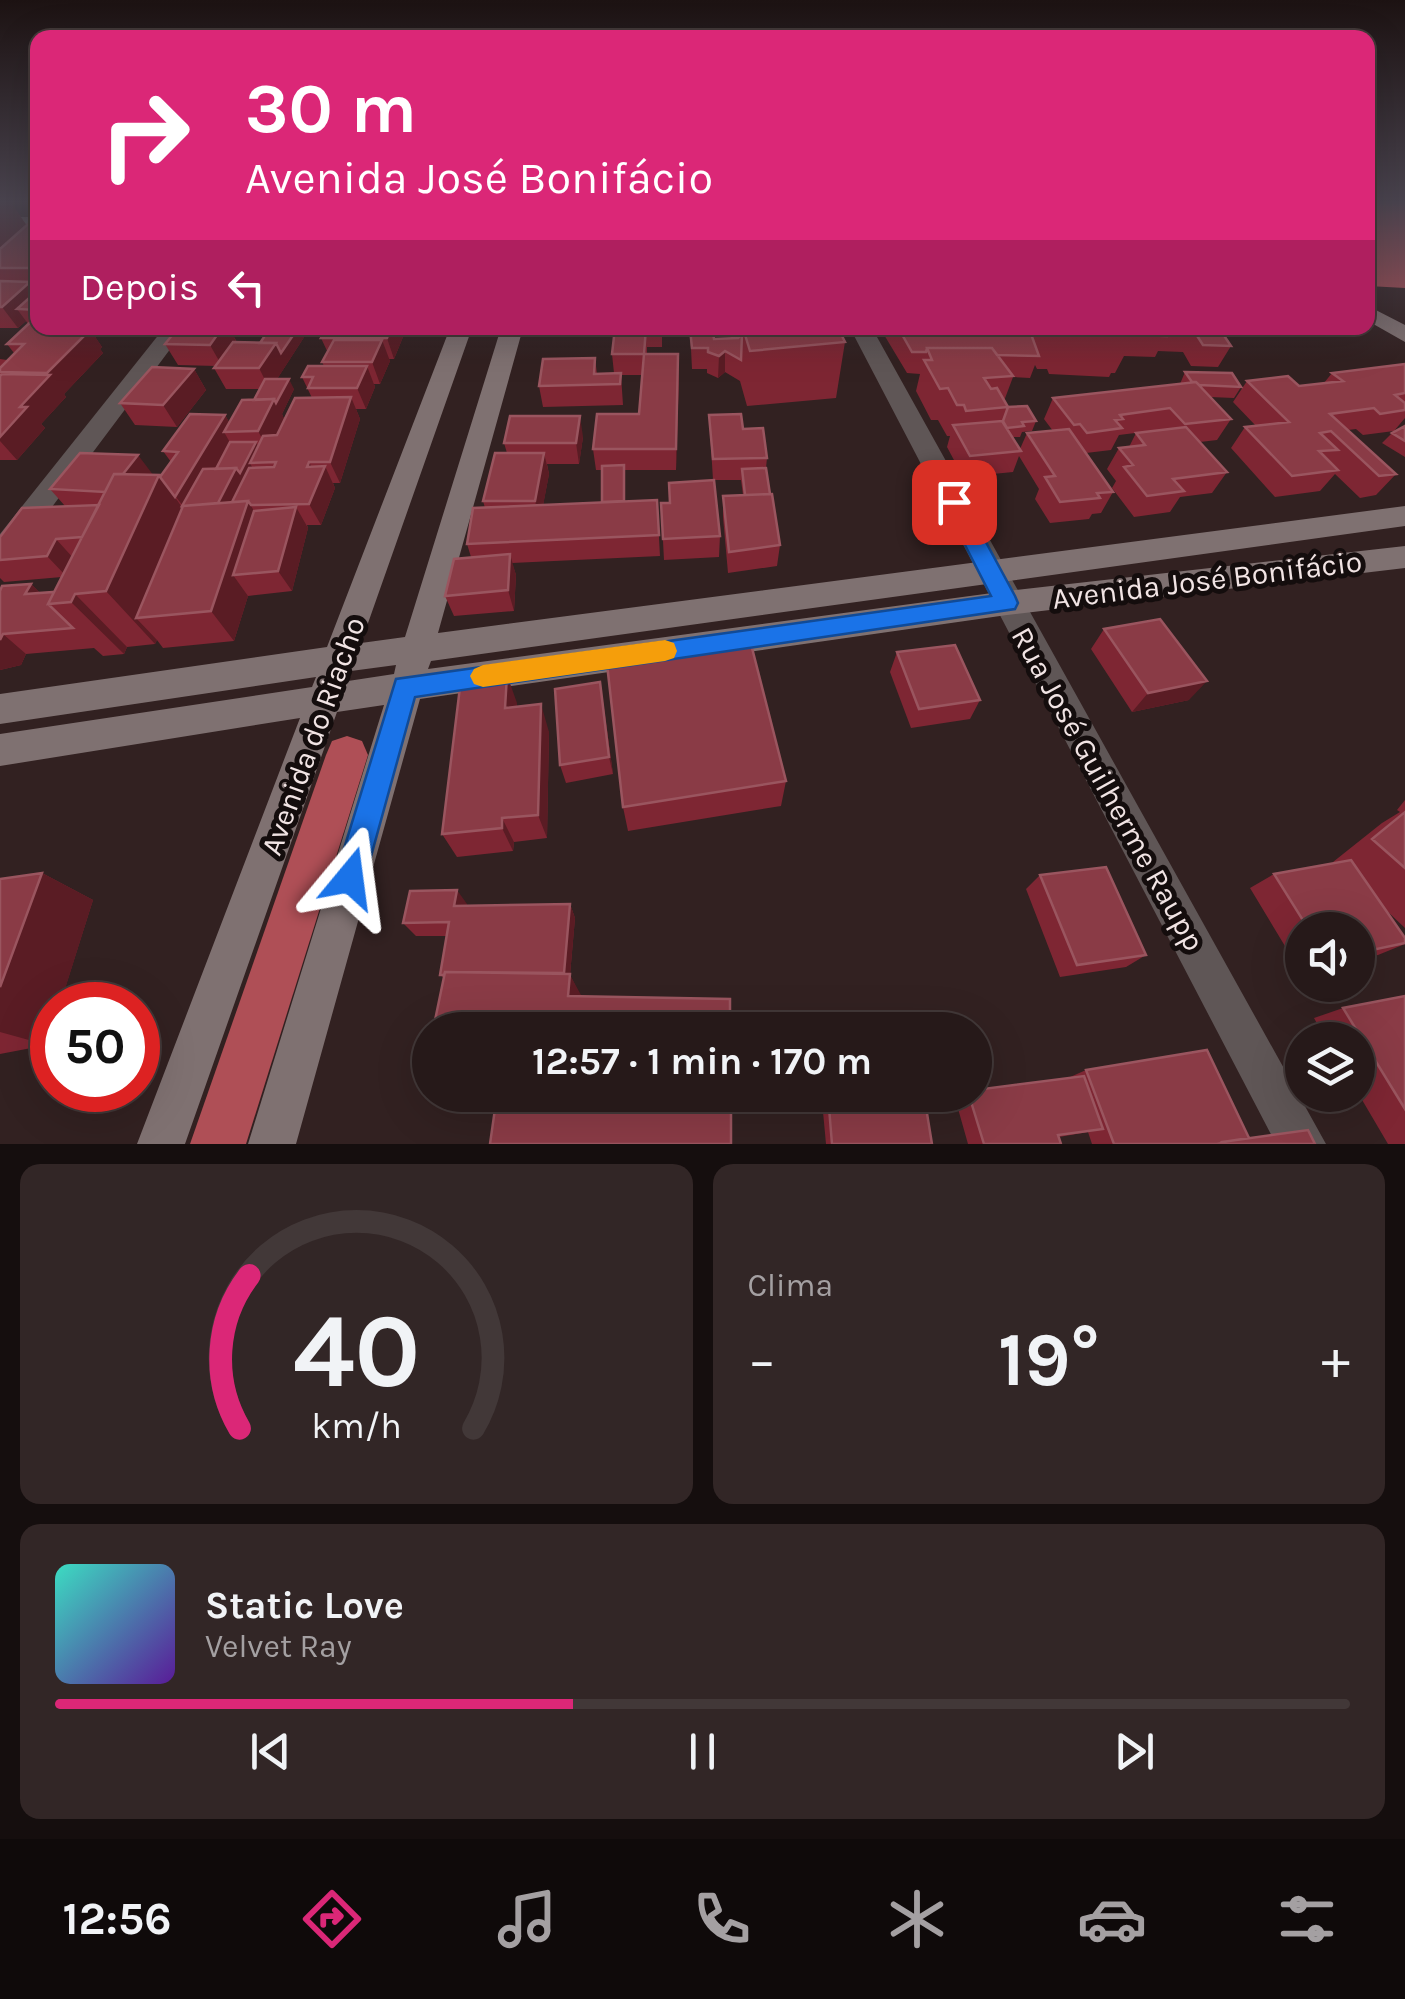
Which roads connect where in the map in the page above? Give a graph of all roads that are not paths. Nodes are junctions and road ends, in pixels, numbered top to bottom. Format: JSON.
{"nodes":[{"id":1,"x":1375,"y":316,"type":"edge"},
{"id":2,"x":1405,"y":334,"type":"edge"},
{"id":3,"x":171,"y":335,"type":"edge"},
{"id":4,"x":458,"y":335,"type":"edge"},
{"id":5,"x":510,"y":335,"type":"edge"},
{"id":6,"x":865,"y":335,"type":"edge"},
{"id":7,"x":1405,"y":516,"type":"edge"},
{"id":8,"x":0,"y":555,"type":"edge"},
{"id":9,"x":1405,"y":557,"type":"edge"},
{"id":10,"x":999,"y":587,"type":"junction"},
{"id":11,"x":342,"y":658,"type":"junction"},
{"id":12,"x":410,"y":668,"type":"junction"},
{"id":13,"x":326,"y":700,"type":"junction"},
{"id":14,"x":55,"y":701,"type":"junction"},
{"id":15,"x":0,"y":709,"type":"edge"},
{"id":16,"x":17,"y":747,"type":"edge"},
{"id":17,"x":161,"y":1144,"type":"edge"},
{"id":18,"x":272,"y":1144,"type":"edge"},
{"id":19,"x":1302,"y":1144,"type":"edge"}],
"edges":[{"from":1,"to":2,"type":"street"},
{"from":3,"to":8,"type":"street"},
{"from":4,"to":11,"type":"street","name":"Avenida do Riacho"},
{"from":5,"to":12,"type":"street"},
{"from":6,"to":10,"type":"street","name":"Rua José Guilherme Raupp"},
{"from":7,"to":10,"type":"street","name":"Avenida José Bonifácio"},
{"from":9,"to":10,"type":"street","name":"Avenida José Bonifácio"},
{"from":10,"to":12,"type":"street","name":"Avenida José Bonifácio"},
{"from":10,"to":19,"type":"street","name":"Rua José Guilherme Raupp"},
{"from":11,"to":12,"type":"street","name":"Avenida José Bonifácio"},
{"from":11,"to":13,"type":"street","name":"Avenida do Riacho"},
{"from":11,"to":14,"type":"street","name":"Avenida José Bonifácio"},
{"from":12,"to":13,"type":"street","name":"Avenida José Bonifácio"},
{"from":12,"to":18,"type":"street"},
{"from":13,"to":16,"type":"street","name":"Avenida José Bonifácio"},
{"from":13,"to":17,"type":"street","name":"Avenida do Riacho"},
{"from":14,"to":15,"type":"street","name":"Avenida José Bonifácio"},
{"from":14,"to":16,"type":"street"}]}
